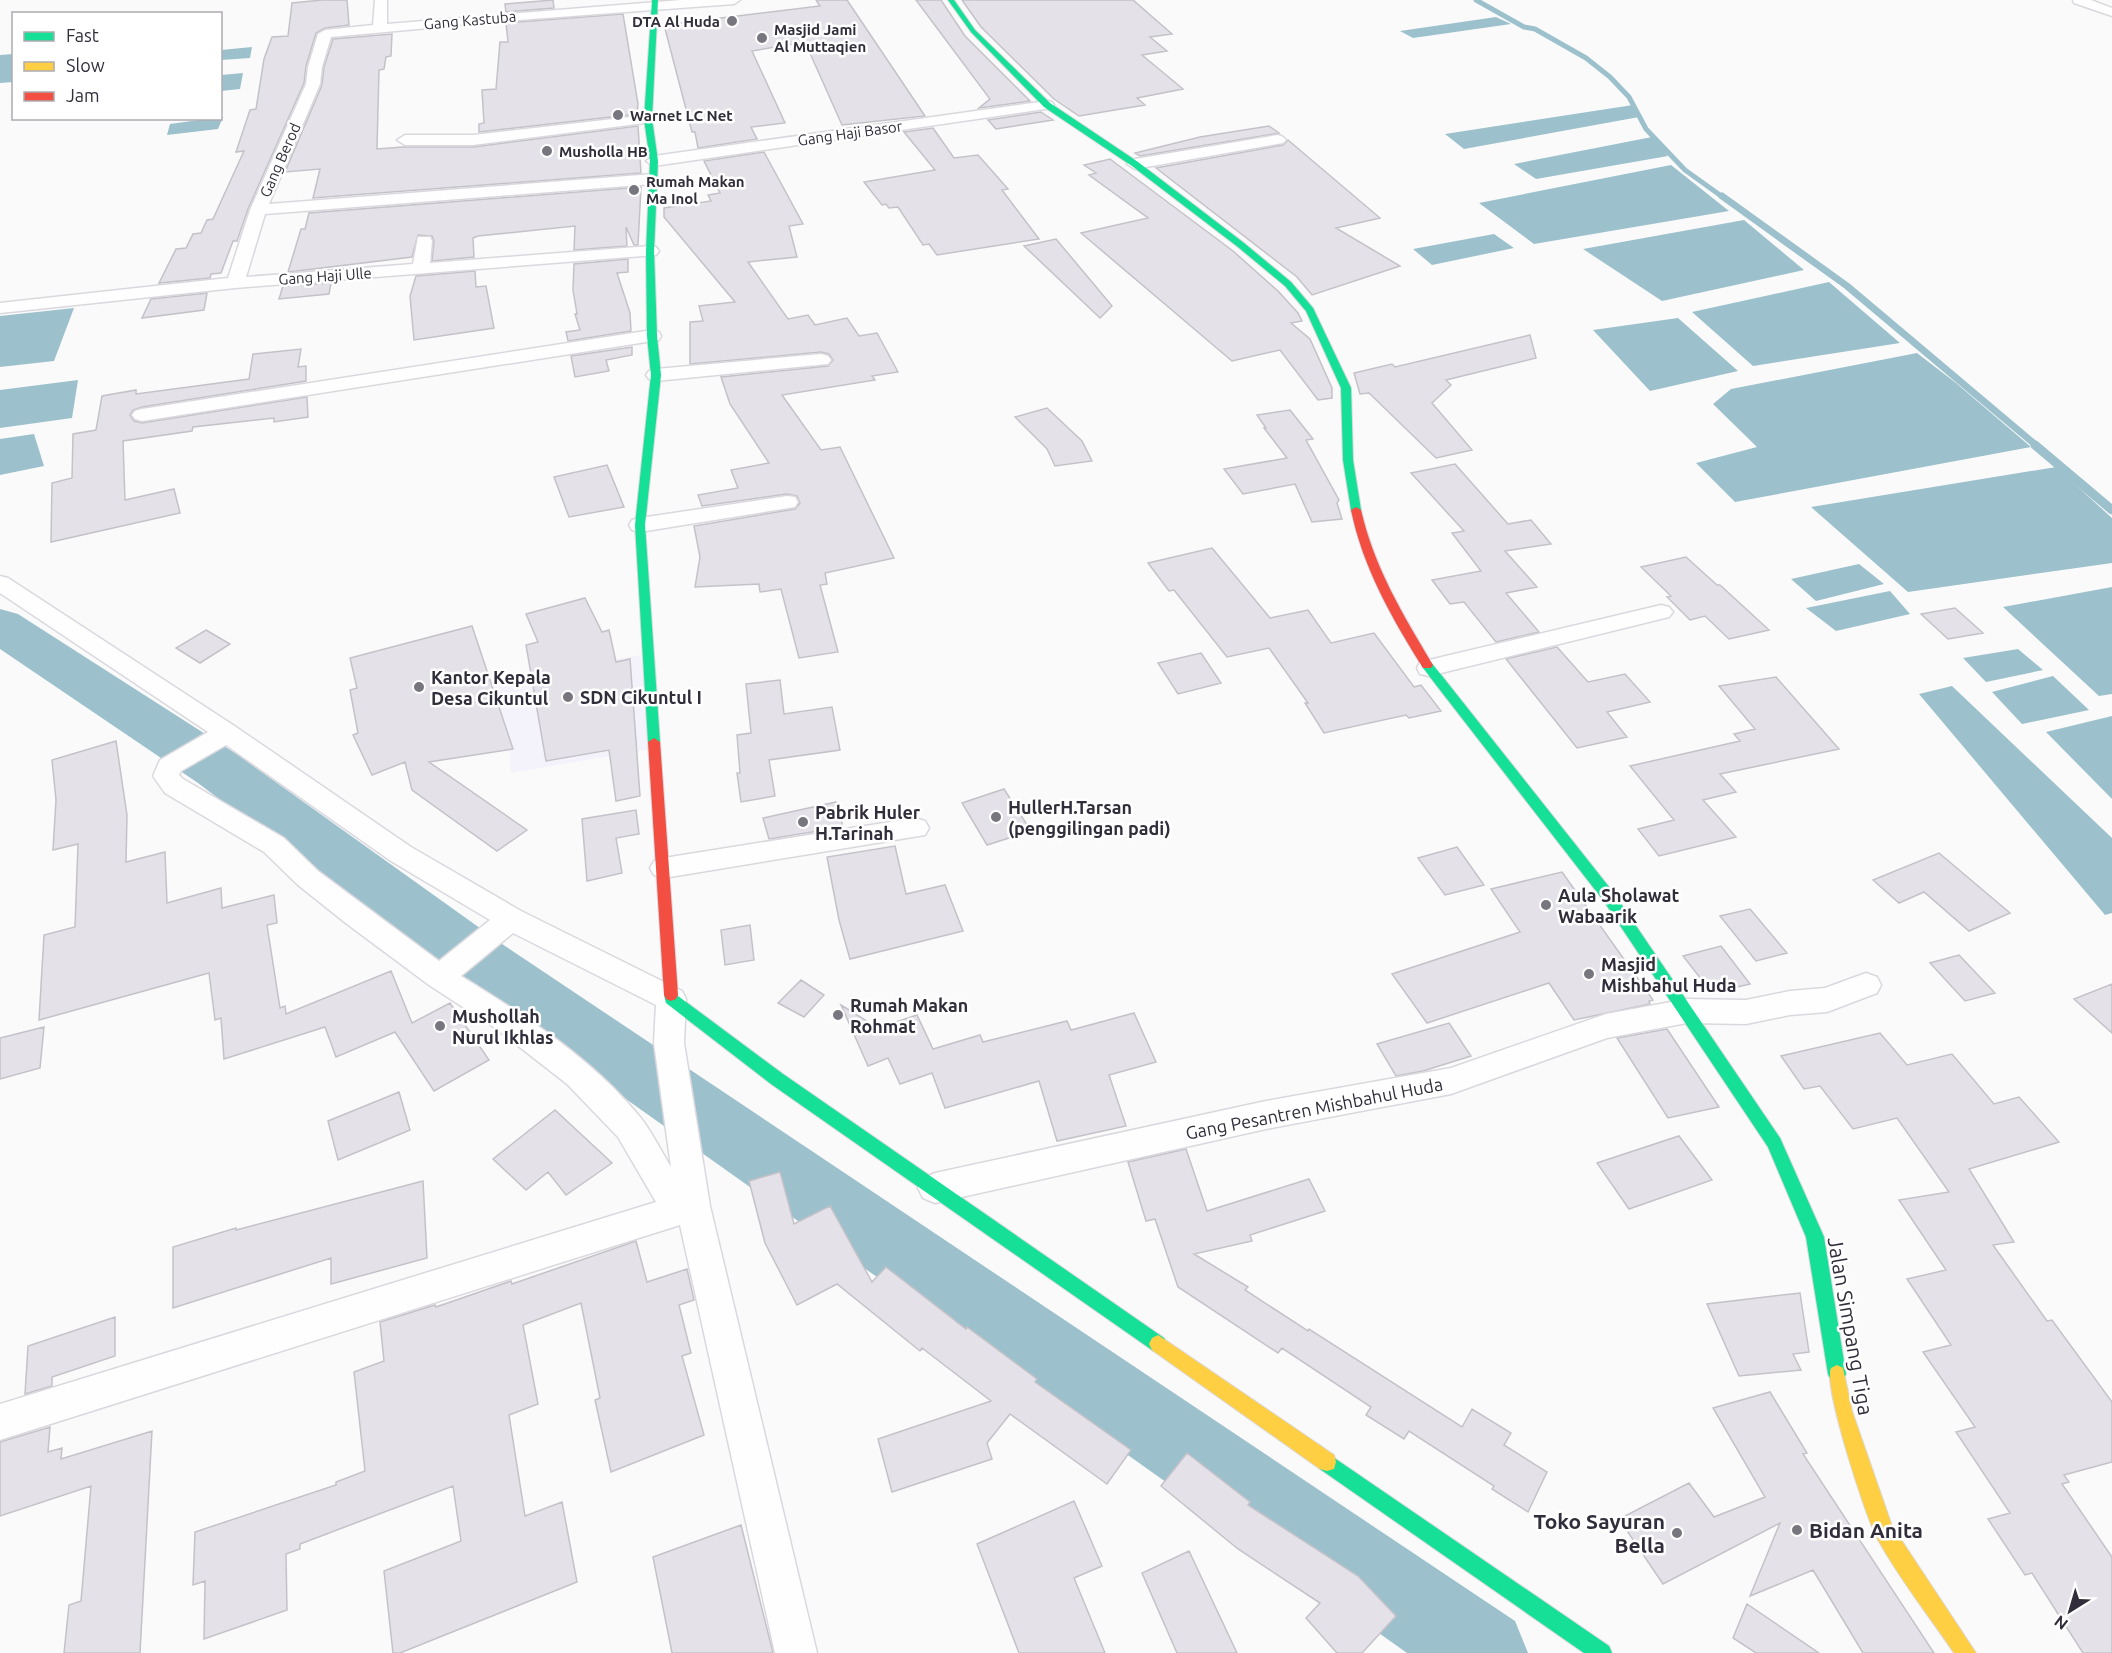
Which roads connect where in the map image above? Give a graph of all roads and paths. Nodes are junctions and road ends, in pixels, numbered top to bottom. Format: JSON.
{"nodes":[{"id":1,"x":381,"y":0,"type":"edge"},
{"id":2,"x":734,"y":0,"type":"edge"},
{"id":3,"x":951,"y":0,"type":"edge"},
{"id":4,"x":2079,"y":0,"type":"edge"},
{"id":5,"x":655,"y":2,"type":"edge"},
{"id":6,"x":2112,"y":12,"type":"edge"},
{"id":7,"x":380,"y":27,"type":"junction"},
{"id":8,"x":322,"y":36,"type":"joint"},
{"id":9,"x":1047,"y":105,"type":"junction"},
{"id":10,"x":648,"y":119,"type":"junction"},
{"id":11,"x":405,"y":140,"type":"dead end"},
{"id":12,"x":1278,"y":140,"type":"dead end"},
{"id":13,"x":654,"y":161,"type":"junction"},
{"id":14,"x":1135,"y":164,"type":"junction"},
{"id":15,"x":653,"y":179,"type":"junction"},
{"id":16,"x":258,"y":210,"type":"junction"},
{"id":17,"x":424,"y":241,"type":"dead end"},
{"id":18,"x":650,"y":252,"type":"junction"},
{"id":19,"x":421,"y":269,"type":"junction"},
{"id":20,"x":235,"y":283,"type":"junction"},
{"id":21,"x":0,"y":308,"type":"edge"},
{"id":22,"x":652,"y":336,"type":"junction"},
{"id":23,"x":821,"y":360,"type":"dead end"},
{"id":24,"x":656,"y":375,"type":"junction"},
{"id":25,"x":142,"y":415,"type":"dead end"},
{"id":26,"x":787,"y":502,"type":"dead end"},
{"id":27,"x":640,"y":525,"type":"junction"},
{"id":28,"x":0,"y":583,"type":"edge"},
{"id":29,"x":1661,"y":612,"type":"dead end"},
{"id":30,"x":1429,"y":668,"type":"junction"},
{"id":31,"x":227,"y":733,"type":"junction"},
{"id":32,"x":915,"y":828,"type":"dead end"},
{"id":33,"x":664,"y":868,"type":"junction"},
{"id":34,"x":511,"y":919,"type":"junction"},
{"id":35,"x":445,"y":973,"type":"junction"},
{"id":36,"x":1866,"y":985,"type":"dead end"},
{"id":37,"x":671,"y":999,"type":"junction"},
{"id":38,"x":1687,"y":1011,"type":"junction"},
{"id":39,"x":935,"y":1188,"type":"junction"},
{"id":40,"x":686,"y":1207,"type":"junction"},
{"id":41,"x":0,"y":1422,"type":"edge"},
{"id":42,"x":796,"y":1653,"type":"edge"},
{"id":43,"x":1602,"y":1653,"type":"edge"},
{"id":44,"x":1966,"y":1653,"type":"edge"}],
"edges":[{"from":1,"to":7,"type":"street"},
{"from":2,"to":5,"type":"street","name":"Gang Kastuba"},
{"from":3,"to":9,"type":"street","name":"Jalan Simpang Tiga"},
{"from":4,"to":6,"type":"street"},
{"from":5,"to":7,"type":"street","name":"Gang Kastuba"},
{"from":5,"to":10,"type":"street"},
{"from":7,"to":8,"type":"street","name":"Gang Kastuba"},
{"from":8,"to":16,"type":"street","name":"Gang Berod"},
{"from":9,"to":13,"type":"street","name":"Gang Haji Basor"},
{"from":9,"to":14,"type":"street","name":"Jalan Simpang Tiga"},
{"from":10,"to":11,"type":"street"},
{"from":10,"to":13,"type":"street"},
{"from":12,"to":14,"type":"street"},
{"from":13,"to":15,"type":"street"},
{"from":14,"to":30,"type":"street","name":"Jalan Simpang Tiga"},
{"from":15,"to":16,"type":"street"},
{"from":15,"to":18,"type":"street"},
{"from":16,"to":20,"type":"street","name":"Gang Berod"},
{"from":17,"to":19,"type":"street"},
{"from":18,"to":19,"type":"street","name":"Gang Haji Ulle"},
{"from":18,"to":22,"type":"street"},
{"from":19,"to":20,"type":"street","name":"Gang Haji Ulle"},
{"from":20,"to":21,"type":"street","name":"Gang Haji Ulle"},
{"from":22,"to":24,"type":"street"},
{"from":22,"to":25,"type":"street"},
{"from":23,"to":24,"type":"street"},
{"from":24,"to":27,"type":"street"},
{"from":26,"to":27,"type":"street"},
{"from":27,"to":33,"type":"street"},
{"from":28,"to":31,"type":"street"},
{"from":29,"to":30,"type":"street"},
{"from":30,"to":38,"type":"street","name":"Jalan Simpang Tiga"},
{"from":31,"to":34,"type":"street"},
{"from":31,"to":35,"type":"street"},
{"from":32,"to":33,"type":"street"},
{"from":33,"to":37,"type":"street"},
{"from":34,"to":35,"type":"street"},
{"from":34,"to":37,"type":"street"},
{"from":35,"to":40,"type":"street"},
{"from":36,"to":38,"type":"street","name":"Gang Pesantren Mishbahul Huda"},
{"from":37,"to":39,"type":"street"},
{"from":37,"to":40,"type":"street"},
{"from":38,"to":39,"type":"street","name":"Gang Pesantren Mishbahul Huda"},
{"from":38,"to":44,"type":"street","name":"Jalan Simpang Tiga"},
{"from":39,"to":43,"type":"street"},
{"from":40,"to":41,"type":"street"},
{"from":40,"to":42,"type":"street"}]}
